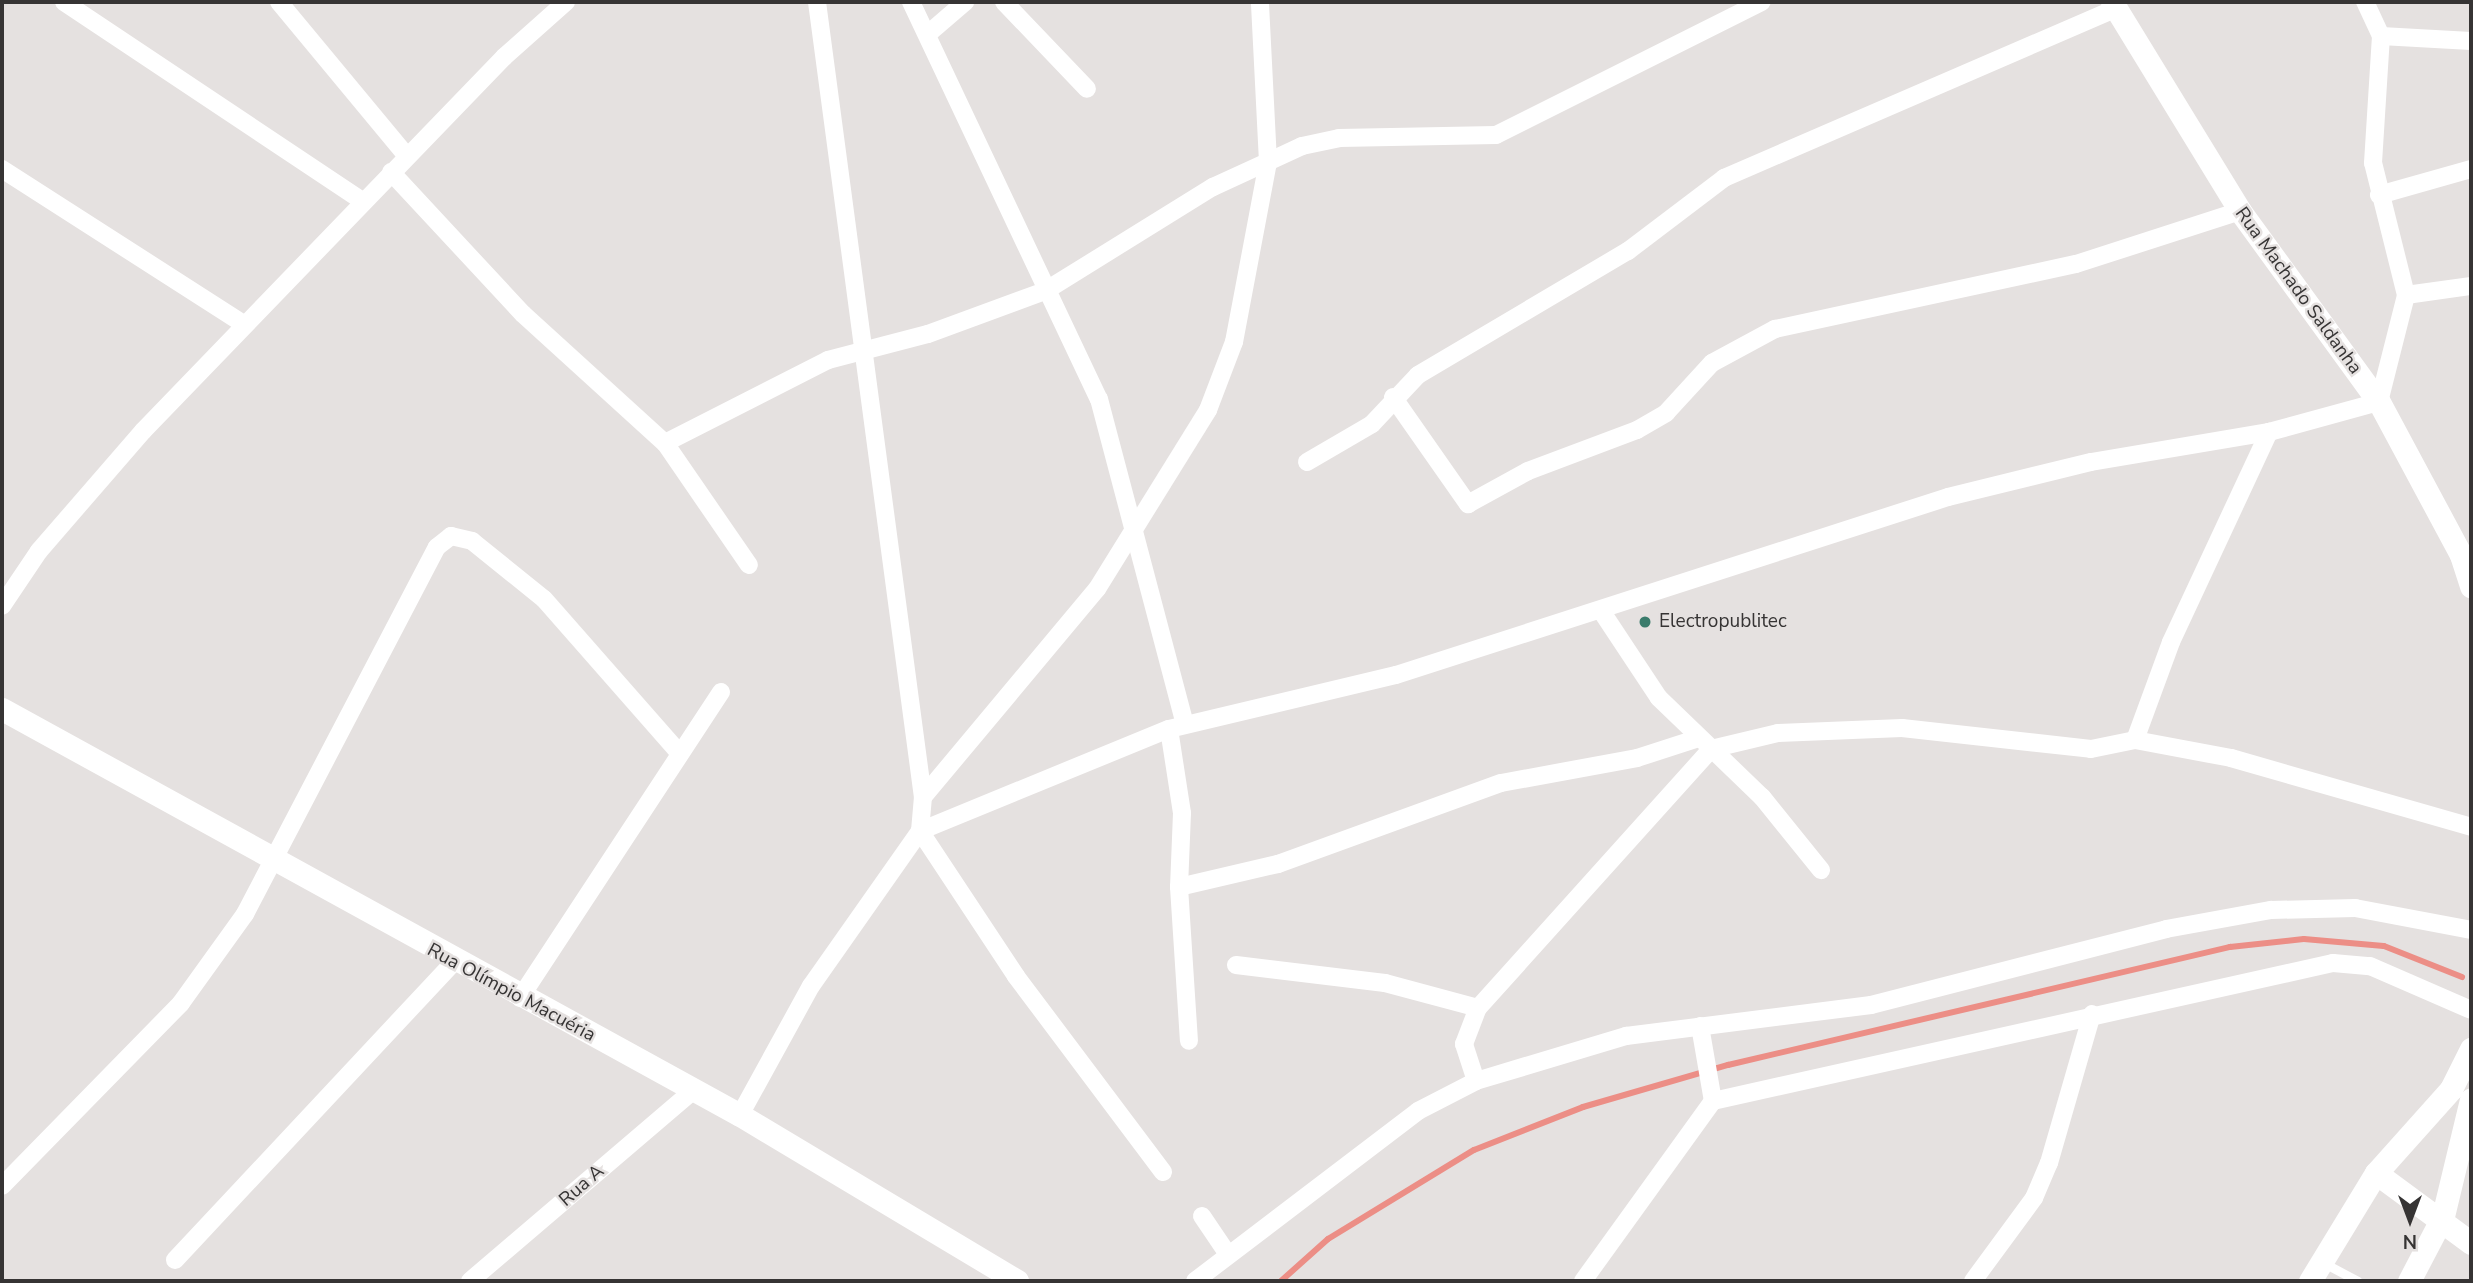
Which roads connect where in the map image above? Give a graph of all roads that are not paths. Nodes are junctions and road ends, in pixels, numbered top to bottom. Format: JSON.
{"nodes":[{"id":1,"x":64,"y":2,"type":"edge"},
{"id":2,"x":279,"y":2,"type":"edge"},
{"id":3,"x":566,"y":2,"type":"edge"},
{"id":4,"x":817,"y":2,"type":"edge"},
{"id":5,"x":911,"y":2,"type":"edge"},
{"id":6,"x":965,"y":2,"type":"edge"},
{"id":7,"x":1004,"y":2,"type":"edge"},
{"id":8,"x":1260,"y":2,"type":"edge"},
{"id":9,"x":1762,"y":2,"type":"edge"},
{"id":10,"x":2365,"y":2,"type":"edge"},
{"id":11,"x":2114,"y":5,"type":"edge"},
{"id":12,"x":929,"y":33,"type":"junction"},
{"id":13,"x":2381,"y":36,"type":"junction"},
{"id":14,"x":2471,"y":41,"type":"edge"},
{"id":15,"x":1087,"y":89,"type":"dead end"},
{"id":16,"x":407,"y":156,"type":"junction"},
{"id":17,"x":1268,"y":162,"type":"junction"},
{"id":18,"x":2,"y":169,"type":"edge"},
{"id":19,"x":2471,"y":169,"type":"edge"},
{"id":20,"x":391,"y":172,"type":"junction"},
{"id":21,"x":2379,"y":195,"type":"junction"},
{"id":22,"x":362,"y":201,"type":"junction"},
{"id":23,"x":2240,"y":211,"type":"junction"},
{"id":24,"x":2471,"y":286,"type":"edge"},
{"id":25,"x":1045,"y":291,"type":"junction"},
{"id":26,"x":2406,"y":295,"type":"junction"},
{"id":27,"x":243,"y":324,"type":"junction"},
{"id":28,"x":866,"y":350,"type":"junction"},
{"id":29,"x":1393,"y":397,"type":"junction"},
{"id":30,"x":2379,"y":402,"type":"junction"},
{"id":31,"x":2269,"y":432,"type":"junction"},
{"id":32,"x":665,"y":443,"type":"junction"},
{"id":33,"x":1307,"y":462,"type":"dead end"},
{"id":34,"x":1136,"y":531,"type":"junction"},
{"id":35,"x":750,"y":565,"type":"dead end"},
{"id":36,"x":2471,"y":586,"type":"edge"},
{"id":37,"x":2,"y":606,"type":"edge"},
{"id":38,"x":1602,"y":612,"type":"junction"},
{"id":39,"x":721,"y":692,"type":"dead end"},
{"id":40,"x":2,"y":709,"type":"edge"},
{"id":41,"x":1177,"y":727,"type":"junction"},
{"id":42,"x":2136,"y":740,"type":"junction"},
{"id":43,"x":1705,"y":744,"type":"junction"},
{"id":44,"x":680,"y":754,"type":"junction"},
{"id":45,"x":923,"y":797,"type":"junction"},
{"id":46,"x":2471,"y":827,"type":"edge"},
{"id":47,"x":920,"y":831,"type":"junction"},
{"id":48,"x":271,"y":860,"type":"junction"},
{"id":49,"x":1821,"y":870,"type":"dead end"},
{"id":50,"x":1179,"y":887,"type":"junction"},
{"id":51,"x":2471,"y":930,"type":"edge"},
{"id":52,"x":454,"y":962,"type":"junction"},
{"id":53,"x":1236,"y":965,"type":"dead end"},
{"id":54,"x":520,"y":998,"type":"junction"},
{"id":55,"x":1478,"y":1007,"type":"junction"},
{"id":56,"x":2471,"y":1010,"type":"edge"},
{"id":57,"x":2092,"y":1014,"type":"junction"},
{"id":58,"x":1700,"y":1026,"type":"junction"},
{"id":59,"x":1189,"y":1041,"type":"dead end"},
{"id":60,"x":2471,"y":1049,"type":"edge"},
{"id":61,"x":1476,"y":1081,"type":"junction"},
{"id":62,"x":694,"y":1090,"type":"junction"},
{"id":63,"x":2471,"y":1099,"type":"edge"},
{"id":64,"x":1713,"y":1101,"type":"junction"},
{"id":65,"x":740,"y":1115,"type":"junction"},
{"id":66,"x":1163,"y":1172,"type":"dead end"},
{"id":67,"x":2376,"y":1173,"type":"junction"},
{"id":68,"x":2,"y":1186,"type":"edge"},
{"id":69,"x":1202,"y":1216,"type":"dead end"},
{"id":70,"x":2443,"y":1216,"type":"junction"},
{"id":71,"x":2471,"y":1243,"type":"edge"},
{"id":72,"x":1227,"y":1253,"type":"junction"},
{"id":73,"x":175,"y":1261,"type":"dead end"},
{"id":74,"x":2315,"y":1271,"type":"edge"},
{"id":75,"x":470,"y":1281,"type":"edge"},
{"id":76,"x":1017,"y":1281,"type":"edge"},
{"id":77,"x":1195,"y":1281,"type":"edge"},
{"id":78,"x":1583,"y":1281,"type":"edge"},
{"id":79,"x":1973,"y":1281,"type":"edge"},
{"id":80,"x":2357,"y":1281,"type":"edge"},
{"id":81,"x":2409,"y":1281,"type":"edge"}],
"edges":[{"from":1,"to":22,"type":"street"},
{"from":2,"to":16,"type":"street"},
{"from":3,"to":16,"type":"street"},
{"from":4,"to":28,"type":"street"},
{"from":5,"to":12,"type":"street"},
{"from":6,"to":12,"type":"street"},
{"from":7,"to":15,"type":"street"},
{"from":8,"to":17,"type":"street"},
{"from":9,"to":17,"type":"street"},
{"from":10,"to":13,"type":"street"},
{"from":11,"to":23,"type":"street","name":"Rua Machado Saldanha"},
{"from":11,"to":29,"type":"street"},
{"from":12,"to":25,"type":"street"},
{"from":13,"to":14,"type":"street"},
{"from":13,"to":21,"type":"street"},
{"from":16,"to":20,"type":"street"},
{"from":17,"to":25,"type":"street"},
{"from":17,"to":34,"type":"street"},
{"from":18,"to":27,"type":"street"},
{"from":19,"to":21,"type":"street"},
{"from":20,"to":22,"type":"street"},
{"from":20,"to":32,"type":"street"},
{"from":21,"to":26,"type":"street"},
{"from":22,"to":27,"type":"street"},
{"from":23,"to":29,"type":"street"},
{"from":23,"to":30,"type":"street","name":"Rua Machado Saldanha"},
{"from":24,"to":26,"type":"street"},
{"from":25,"to":28,"type":"street"},
{"from":25,"to":34,"type":"street"},
{"from":26,"to":30,"type":"street"},
{"from":27,"to":37,"type":"street"},
{"from":28,"to":32,"type":"street"},
{"from":28,"to":45,"type":"street"},
{"from":29,"to":33,"type":"street"},
{"from":30,"to":31,"type":"street"},
{"from":30,"to":36,"type":"street","name":"Rua Machado Saldanha"},
{"from":31,"to":38,"type":"street"},
{"from":31,"to":42,"type":"street"},
{"from":32,"to":35,"type":"street"},
{"from":34,"to":41,"type":"street"},
{"from":34,"to":45,"type":"street"},
{"from":38,"to":41,"type":"street"},
{"from":38,"to":43,"type":"street"},
{"from":39,"to":44,"type":"street"},
{"from":40,"to":48,"type":"street","name":"Rua Olímpio Macuéria"},
{"from":41,"to":47,"type":"street"},
{"from":41,"to":50,"type":"street"},
{"from":42,"to":43,"type":"street"},
{"from":42,"to":46,"type":"street"},
{"from":43,"to":49,"type":"street"},
{"from":43,"to":50,"type":"street"},
{"from":43,"to":55,"type":"street"},
{"from":44,"to":48,"type":"street"},
{"from":44,"to":54,"type":"street"},
{"from":45,"to":47,"type":"street"},
{"from":47,"to":65,"type":"street"},
{"from":47,"to":66,"type":"street"},
{"from":48,"to":52,"type":"street","name":"Rua Olímpio Macuéria"},
{"from":48,"to":68,"type":"street"},
{"from":50,"to":59,"type":"street"},
{"from":51,"to":58,"type":"street"},
{"from":52,"to":54,"type":"street","name":"Rua Olímpio Macuéria"},
{"from":52,"to":73,"type":"street"},
{"from":53,"to":55,"type":"street"},
{"from":54,"to":62,"type":"street","name":"Rua Olímpio Macuéria"},
{"from":55,"to":61,"type":"street"},
{"from":56,"to":57,"type":"street"},
{"from":57,"to":64,"type":"street"},
{"from":57,"to":79,"type":"street"},
{"from":58,"to":61,"type":"street"},
{"from":58,"to":64,"type":"street"},
{"from":60,"to":67,"type":"street"},
{"from":61,"to":72,"type":"street"},
{"from":62,"to":65,"type":"street","name":"Rua Olímpio Macuéria"},
{"from":62,"to":75,"type":"street","name":"Rua A"},
{"from":63,"to":70,"type":"street"},
{"from":64,"to":78,"type":"street"},
{"from":65,"to":76,"type":"street","name":"Rua Olímpio Macuéria"},
{"from":67,"to":70,"type":"street"},
{"from":67,"to":74,"type":"street"},
{"from":69,"to":72,"type":"street"},
{"from":70,"to":71,"type":"street"},
{"from":70,"to":81,"type":"street"},
{"from":72,"to":77,"type":"street"},
{"from":74,"to":80,"type":"lane"}]}
